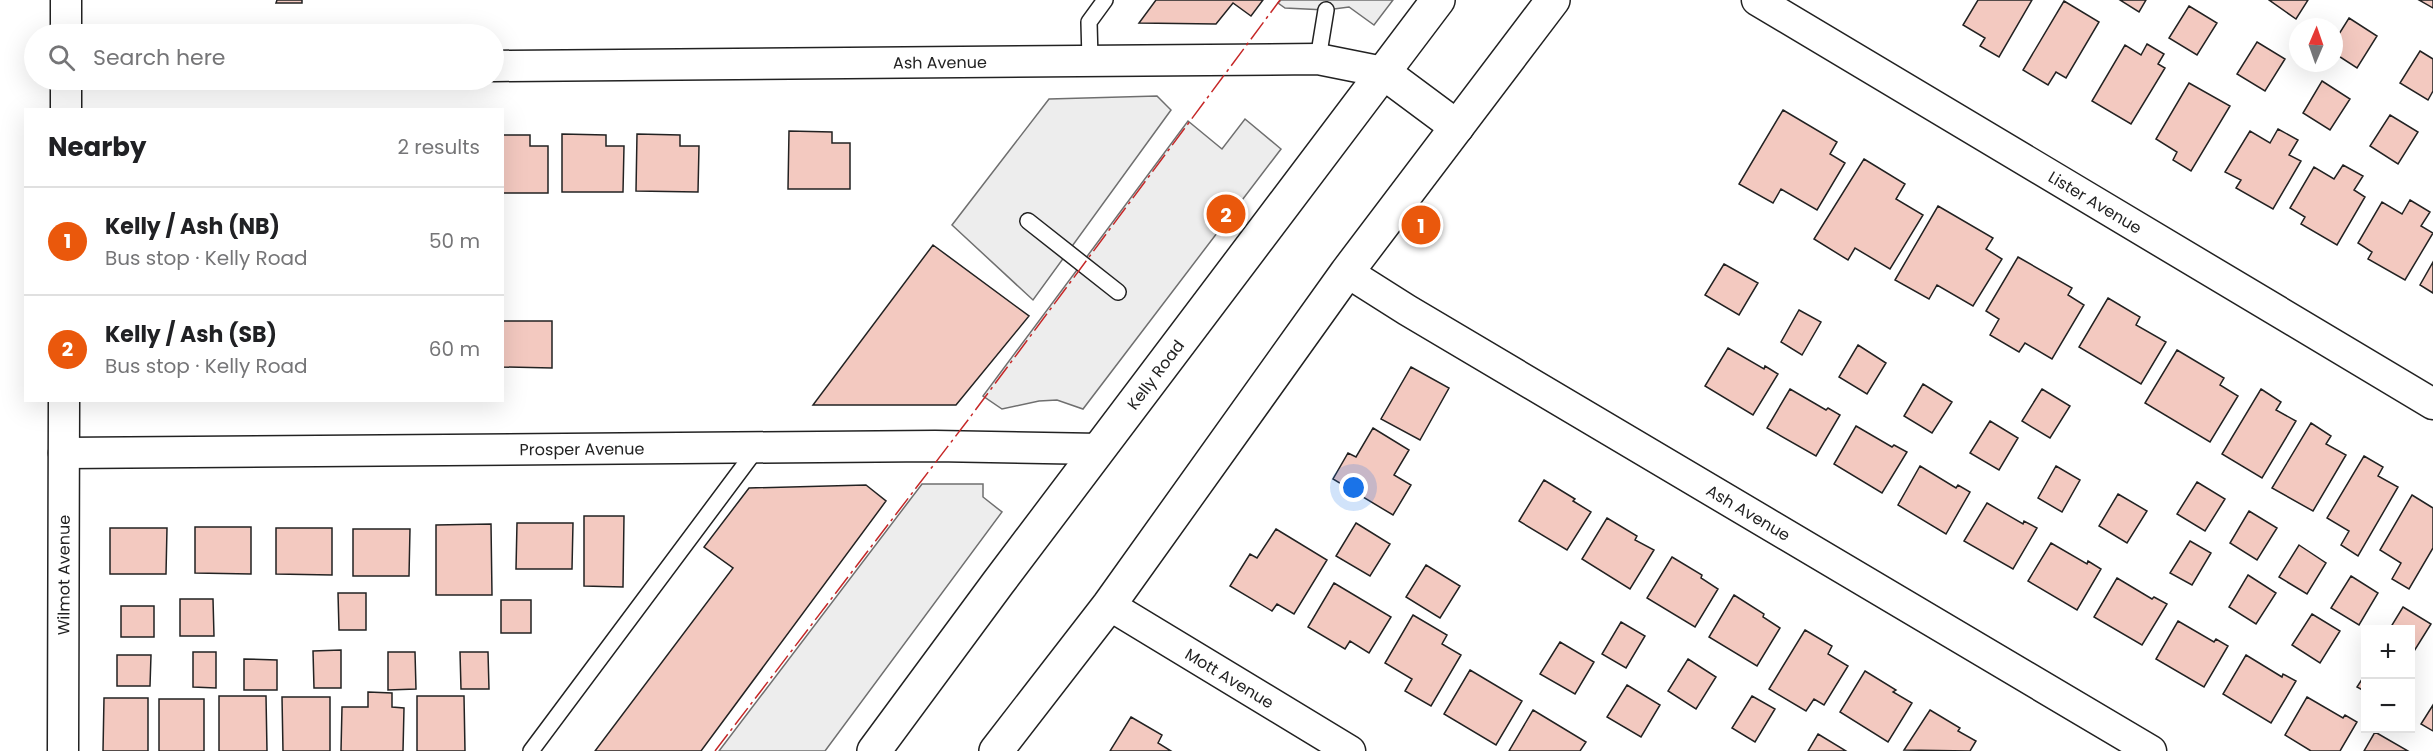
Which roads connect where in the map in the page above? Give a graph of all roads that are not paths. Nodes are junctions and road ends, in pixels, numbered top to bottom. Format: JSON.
{"nodes":[{"id":1,"x":66,"y":0,"type":"edge"},
{"id":2,"x":1105,"y":0,"type":"edge"},
{"id":3,"x":1438,"y":0,"type":"edge"},
{"id":4,"x":1553,"y":0,"type":"edge"},
{"id":5,"x":1757,"y":0,"type":"edge"},
{"id":6,"x":1326,"y":10,"type":"dead end"},
{"id":7,"x":66,"y":24,"type":"edge"},
{"id":8,"x":1318,"y":59,"type":"junction"},
{"id":9,"x":1090,"y":60,"type":"junction"},
{"id":10,"x":504,"y":66,"type":"edge"},
{"id":11,"x":1383,"y":72,"type":"junction"},
{"id":12,"x":66,"y":90,"type":"edge"},
{"id":13,"x":66,"y":108,"type":"edge"},
{"id":14,"x":1457,"y":127,"type":"junction"},
{"id":15,"x":1028,"y":221,"type":"dead end"},
{"id":16,"x":1347,"y":272,"type":"junction"},
{"id":17,"x":1118,"y":292,"type":"dead end"},
{"id":18,"x":64,"y":402,"type":"edge"},
{"id":19,"x":2433,"y":405,"type":"edge"},
{"id":20,"x":758,"y":447,"type":"junction"},
{"id":21,"x":1100,"y":449,"type":"junction"},
{"id":22,"x":64,"y":453,"type":"junction"},
{"id":23,"x":1109,"y":605,"type":"junction"},
{"id":24,"x":63,"y":751,"type":"edge"},
{"id":25,"x":531,"y":751,"type":"edge"},
{"id":26,"x":874,"y":751,"type":"edge"},
{"id":27,"x":996,"y":751,"type":"edge"},
{"id":28,"x":1350,"y":751,"type":"edge"},
{"id":29,"x":2151,"y":751,"type":"edge"}],
"edges":[{"from":1,"to":7,"type":"street"},
{"from":2,"to":9,"type":"lane"},
{"from":3,"to":11,"type":"street","name":"Kelly Road"},
{"from":4,"to":14,"type":"street"},
{"from":5,"to":19,"type":"street","name":"Lister Avenue"},
{"from":6,"to":8,"type":"lane"},
{"from":8,"to":9,"type":"street","name":"Ash Avenue"},
{"from":8,"to":11,"type":"street","name":"Ash Avenue"},
{"from":9,"to":10,"type":"street","name":"Ash Avenue"},
{"from":11,"to":14,"type":"street"},
{"from":11,"to":21,"type":"street","name":"Kelly Road"},
{"from":12,"to":13,"type":"street"},
{"from":14,"to":16,"type":"street"},
{"from":15,"to":17,"type":"lane"},
{"from":16,"to":23,"type":"street"},
{"from":16,"to":29,"type":"street","name":"Ash Avenue"},
{"from":18,"to":22,"type":"street","name":"Wilmot Avenue"},
{"from":20,"to":21,"type":"street","name":"Prosper Avenue"},
{"from":20,"to":22,"type":"street","name":"Prosper Avenue"},
{"from":20,"to":25,"type":"lane"},
{"from":21,"to":26,"type":"street","name":"Kelly Road"},
{"from":22,"to":24,"type":"street","name":"Wilmot Avenue"},
{"from":23,"to":27,"type":"street"},
{"from":23,"to":28,"type":"street","name":"Mott Avenue"}]}
